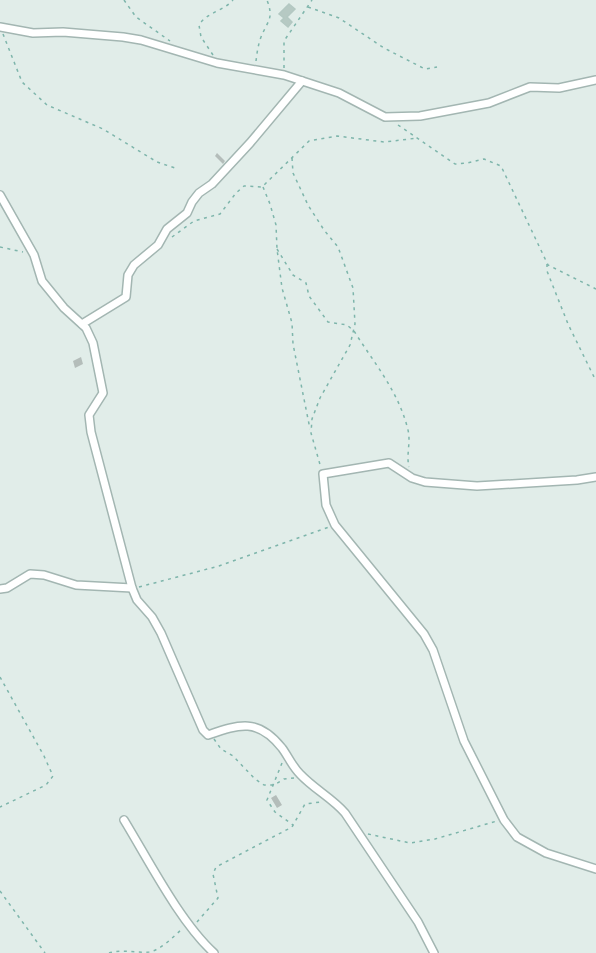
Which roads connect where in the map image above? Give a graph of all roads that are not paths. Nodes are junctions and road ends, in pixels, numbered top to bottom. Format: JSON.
{"nodes":[{"id":1,"x":0,"y":27,"type":"edge"},
{"id":2,"x":596,"y":80,"type":"edge"},
{"id":3,"x":302,"y":81,"type":"junction"},
{"id":4,"x":0,"y":195,"type":"edge"},
{"id":5,"x":82,"y":324,"type":"junction"},
{"id":6,"x":596,"y":477,"type":"edge"},
{"id":7,"x":132,"y":588,"type":"junction"},
{"id":8,"x":0,"y":589,"type":"edge"},
{"id":9,"x":124,"y":820,"type":"dead end"},
{"id":10,"x":596,"y":869,"type":"edge"},
{"id":11,"x":214,"y":953,"type":"edge"},
{"id":12,"x":434,"y":953,"type":"edge"}],
"edges":[{"from":1,"to":3,"type":"street"},
{"from":2,"to":3,"type":"street"},
{"from":3,"to":5,"type":"street"},
{"from":4,"to":5,"type":"street"},
{"from":5,"to":7,"type":"street"},
{"from":6,"to":10,"type":"street"},
{"from":7,"to":8,"type":"street"},
{"from":7,"to":12,"type":"street"},
{"from":9,"to":11,"type":"street"}]}
